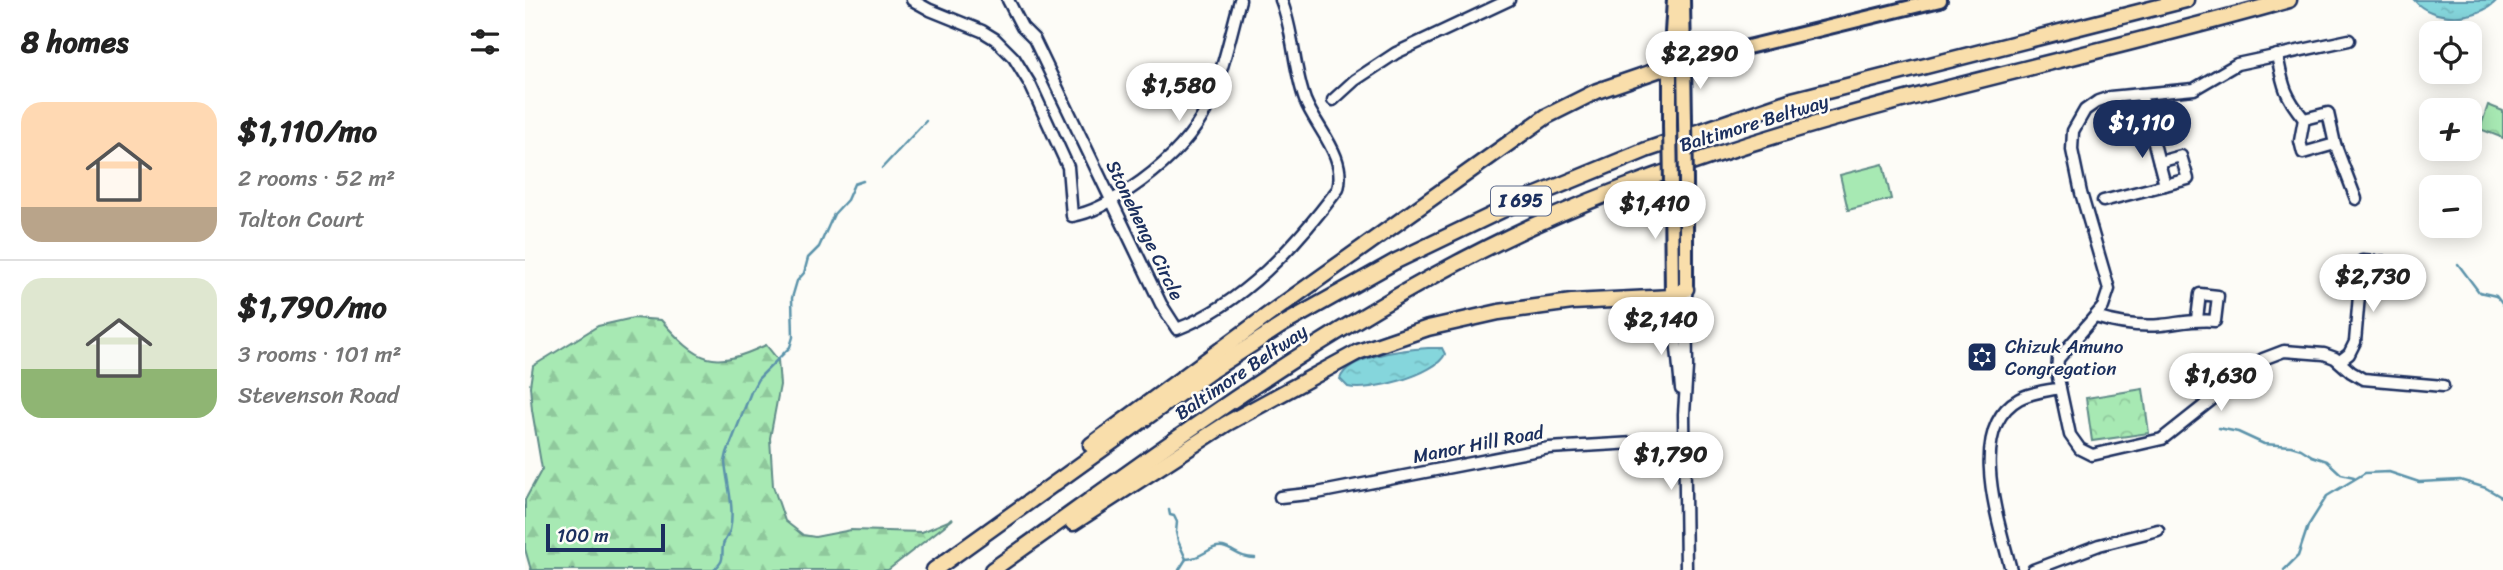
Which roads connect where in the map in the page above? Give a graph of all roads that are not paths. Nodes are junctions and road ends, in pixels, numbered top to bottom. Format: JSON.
{"nodes":[{"id":1,"x":912,"y":0,"type":"edge"},
{"id":2,"x":1008,"y":0,"type":"edge"},
{"id":3,"x":1240,"y":0,"type":"edge"},
{"id":4,"x":1281,"y":0,"type":"edge"},
{"id":5,"x":1509,"y":0,"type":"edge"},
{"id":6,"x":1674,"y":0,"type":"edge"},
{"id":7,"x":1683,"y":0,"type":"edge"},
{"id":8,"x":1940,"y":0,"type":"edge"},
{"id":9,"x":2186,"y":0,"type":"edge"},
{"id":10,"x":2289,"y":0,"type":"edge"},
{"id":11,"x":2349,"y":40,"type":"dead end"},
{"id":12,"x":2277,"y":55,"type":"junction"},
{"id":13,"x":1676,"y":64,"type":"junction"},
{"id":14,"x":2141,"y":94,"type":"junction"},
{"id":15,"x":1333,"y":100,"type":"dead end"},
{"id":16,"x":2304,"y":119,"type":"junction"},
{"id":17,"x":2335,"y":144,"type":"junction"},
{"id":18,"x":2159,"y":162,"type":"junction"},
{"id":19,"x":2165,"y":185,"type":"junction"},
{"id":20,"x":2356,"y":199,"type":"dead end"},
{"id":21,"x":1111,"y":201,"type":"junction"},
{"id":22,"x":2103,"y":201,"type":"dead end"},
{"id":23,"x":2405,"y":264,"type":"dead end"},
{"id":24,"x":1686,"y":289,"type":"junction"},
{"id":25,"x":1672,"y":297,"type":"junction"},
{"id":26,"x":1640,"y":298,"type":"junction"},
{"id":27,"x":2095,"y":317,"type":"junction"},
{"id":28,"x":2197,"y":319,"type":"dead end"},
{"id":29,"x":1674,"y":335,"type":"junction"},
{"id":30,"x":2340,"y":362,"type":"junction"},
{"id":31,"x":2443,"y":386,"type":"dead end"},
{"id":32,"x":2060,"y":388,"type":"junction"},
{"id":33,"x":1684,"y":414,"type":"junction"},
{"id":34,"x":1685,"y":440,"type":"junction"},
{"id":35,"x":1280,"y":497,"type":"dead end"},
{"id":36,"x":2158,"y":530,"type":"dead end"},
{"id":37,"x":926,"y":570,"type":"edge"},
{"id":38,"x":934,"y":570,"type":"edge"},
{"id":39,"x":995,"y":570,"type":"edge"},
{"id":40,"x":1686,"y":570,"type":"edge"},
{"id":41,"x":2011,"y":570,"type":"edge"},
{"id":42,"x":2033,"y":570,"type":"edge"}],
"edges":[{"from":1,"to":21,"type":"street"},
{"from":2,"to":21,"type":"street","name":"Stonehenge Circle"},
{"from":3,"to":21,"type":"street"},
{"from":4,"to":21,"type":"street","name":"Stonehenge Circle"},
{"from":5,"to":15,"type":"street"},
{"from":6,"to":13,"type":"main road"},
{"from":7,"to":13,"type":"main road"},
{"from":8,"to":13,"type":"main road"},
{"from":9,"to":38,"type":"highway","name":"Baltimore Beltway","number":"I 695"},
{"from":10,"to":39,"type":"highway","name":"Baltimore Beltway","number":"I 695"},
{"from":11,"to":12,"type":"street"},
{"from":12,"to":14,"type":"street"},
{"from":12,"to":16,"type":"street"},
{"from":13,"to":24,"type":"main road","bridge":true},
{"from":13,"to":25,"type":"main road","bridge":true},
{"from":13,"to":37,"type":"highway"},
{"from":14,"to":18,"type":"street"},
{"from":14,"to":27,"type":"street"},
{"from":16,"to":17,"type":"street"},
{"from":16,"to":17,"type":"street"},
{"from":17,"to":20,"type":"street"},
{"from":18,"to":19,"type":"street"},
{"from":18,"to":19,"type":"street"},
{"from":19,"to":22,"type":"street"},
{"from":23,"to":30,"type":"street"},
{"from":24,"to":25,"type":"highway"},
{"from":24,"to":33,"type":"street"},
{"from":25,"to":26,"type":"highway"},
{"from":25,"to":29,"type":"street"},
{"from":26,"to":29,"type":"highway"},
{"from":26,"to":39,"type":"highway"},
{"from":27,"to":28,"type":"street"},
{"from":27,"to":32,"type":"street"},
{"from":29,"to":33,"type":"street"},
{"from":30,"to":31,"type":"street"},
{"from":30,"to":32,"type":"street"},
{"from":32,"to":41,"type":"street"},
{"from":33,"to":34,"type":"street"},
{"from":34,"to":35,"type":"street","name":"Manor Hill Road"},
{"from":34,"to":40,"type":"street"},
{"from":36,"to":42,"type":"street"}]}
